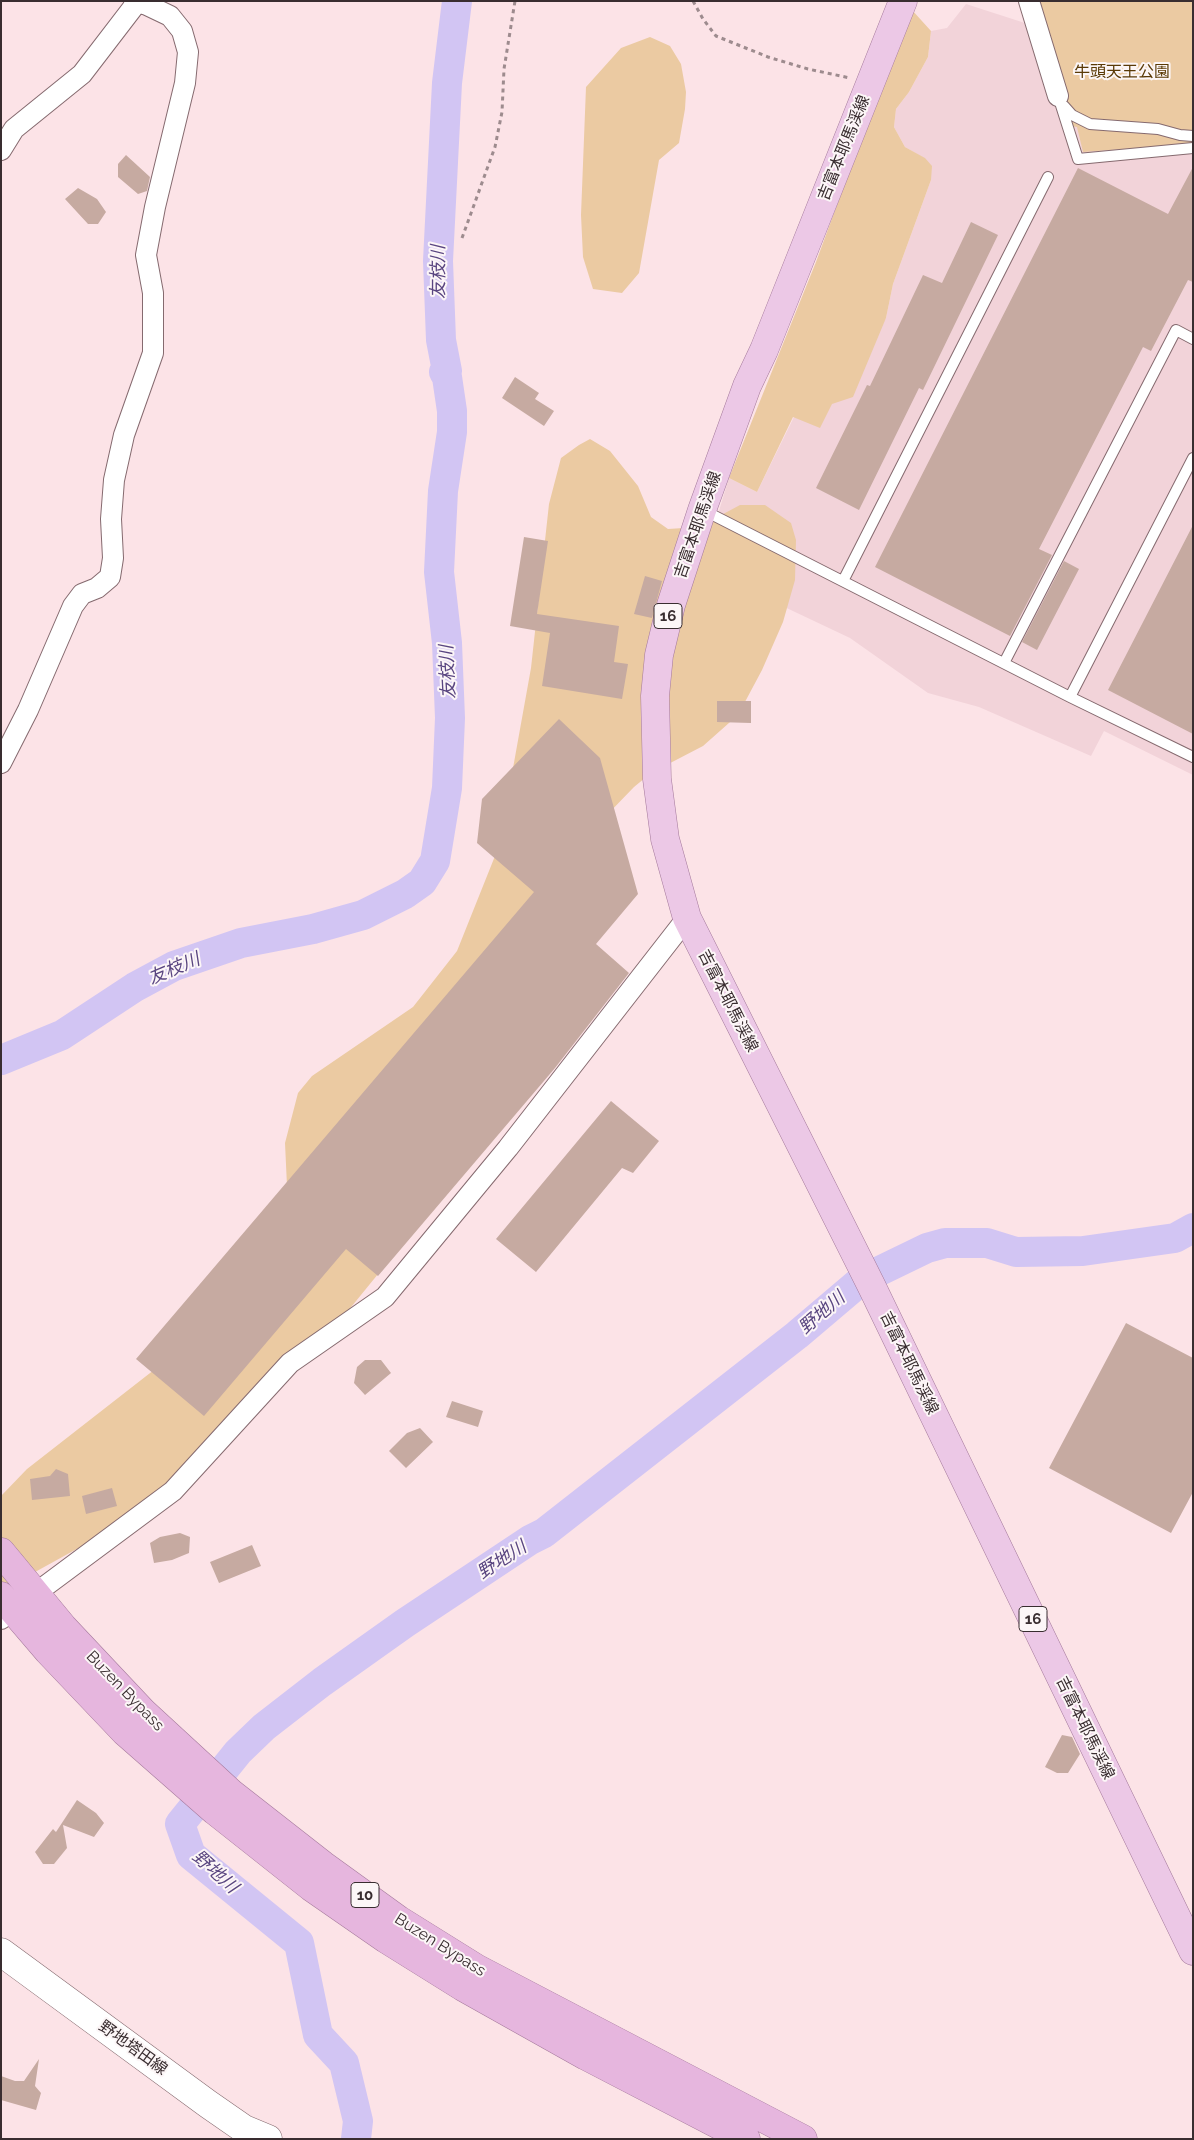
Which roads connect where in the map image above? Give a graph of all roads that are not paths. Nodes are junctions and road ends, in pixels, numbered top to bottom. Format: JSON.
{"nodes":[{"id":1,"x":903,"y":1,"type":"edge"},
{"id":2,"x":1029,"y":1,"type":"edge"},
{"id":3,"x":136,"y":2,"type":"edge"},
{"id":4,"x":1058,"y":96,"type":"junction"},
{"id":5,"x":1193,"y":136,"type":"edge"},
{"id":6,"x":1193,"y":148,"type":"edge"},
{"id":7,"x":1,"y":150,"type":"edge"},
{"id":8,"x":1048,"y":177,"type":"dead end"},
{"id":9,"x":1193,"y":339,"type":"edge"},
{"id":10,"x":1193,"y":458,"type":"edge"},
{"id":11,"x":702,"y":510,"type":"junction"},
{"id":12,"x":843,"y":581,"type":"junction"},
{"id":13,"x":1004,"y":664,"type":"junction"},
{"id":14,"x":1070,"y":697,"type":"junction"},
{"id":15,"x":1193,"y":757,"type":"edge"},
{"id":16,"x":1,"y":763,"type":"edge"},
{"id":17,"x":687,"y":918,"type":"junction"},
{"id":18,"x":1,"y":1552,"type":"edge"},
{"id":19,"x":35,"y":1595,"type":"junction"},
{"id":20,"x":5,"y":1608,"type":"edge"},
{"id":21,"x":1193,"y":1951,"type":"edge"},
{"id":22,"x":1,"y":1952,"type":"edge"},
{"id":23,"x":268,"y":2139,"type":"edge"},
{"id":24,"x":746,"y":2139,"type":"edge"},
{"id":25,"x":803,"y":2139,"type":"edge"}],
"edges":[{"from":1,"to":11,"type":"main road","name":"吉富本耶馬渓線","number":"16"},
{"from":2,"to":4,"type":"street"},
{"from":3,"to":7,"type":"street"},
{"from":3,"to":16,"type":"street"},
{"from":4,"to":5,"type":"lane"},
{"from":4,"to":6,"type":"lane"},
{"from":8,"to":12,"type":"lane"},
{"from":9,"to":13,"type":"lane"},
{"from":10,"to":14,"type":"lane"},
{"from":11,"to":12,"type":"lane"},
{"from":11,"to":17,"type":"main road","name":"吉富本耶馬渓線","number":"16"},
{"from":12,"to":13,"type":"lane"},
{"from":13,"to":14,"type":"lane"},
{"from":14,"to":15,"type":"lane"},
{"from":17,"to":19,"type":"street"},
{"from":17,"to":21,"type":"main road","name":"吉富本耶馬渓線","number":"16"},
{"from":18,"to":19,"type":"highway","name":"Buzen Bypass","number":"10"},
{"from":19,"to":20,"type":"street"},
{"from":19,"to":25,"type":"highway","name":"Buzen Bypass","number":"10"},
{"from":20,"to":24,"type":"highway","name":"Buzen Bypass","number":"10"},
{"from":22,"to":23,"type":"main road","name":"野地塔田線"}]}
